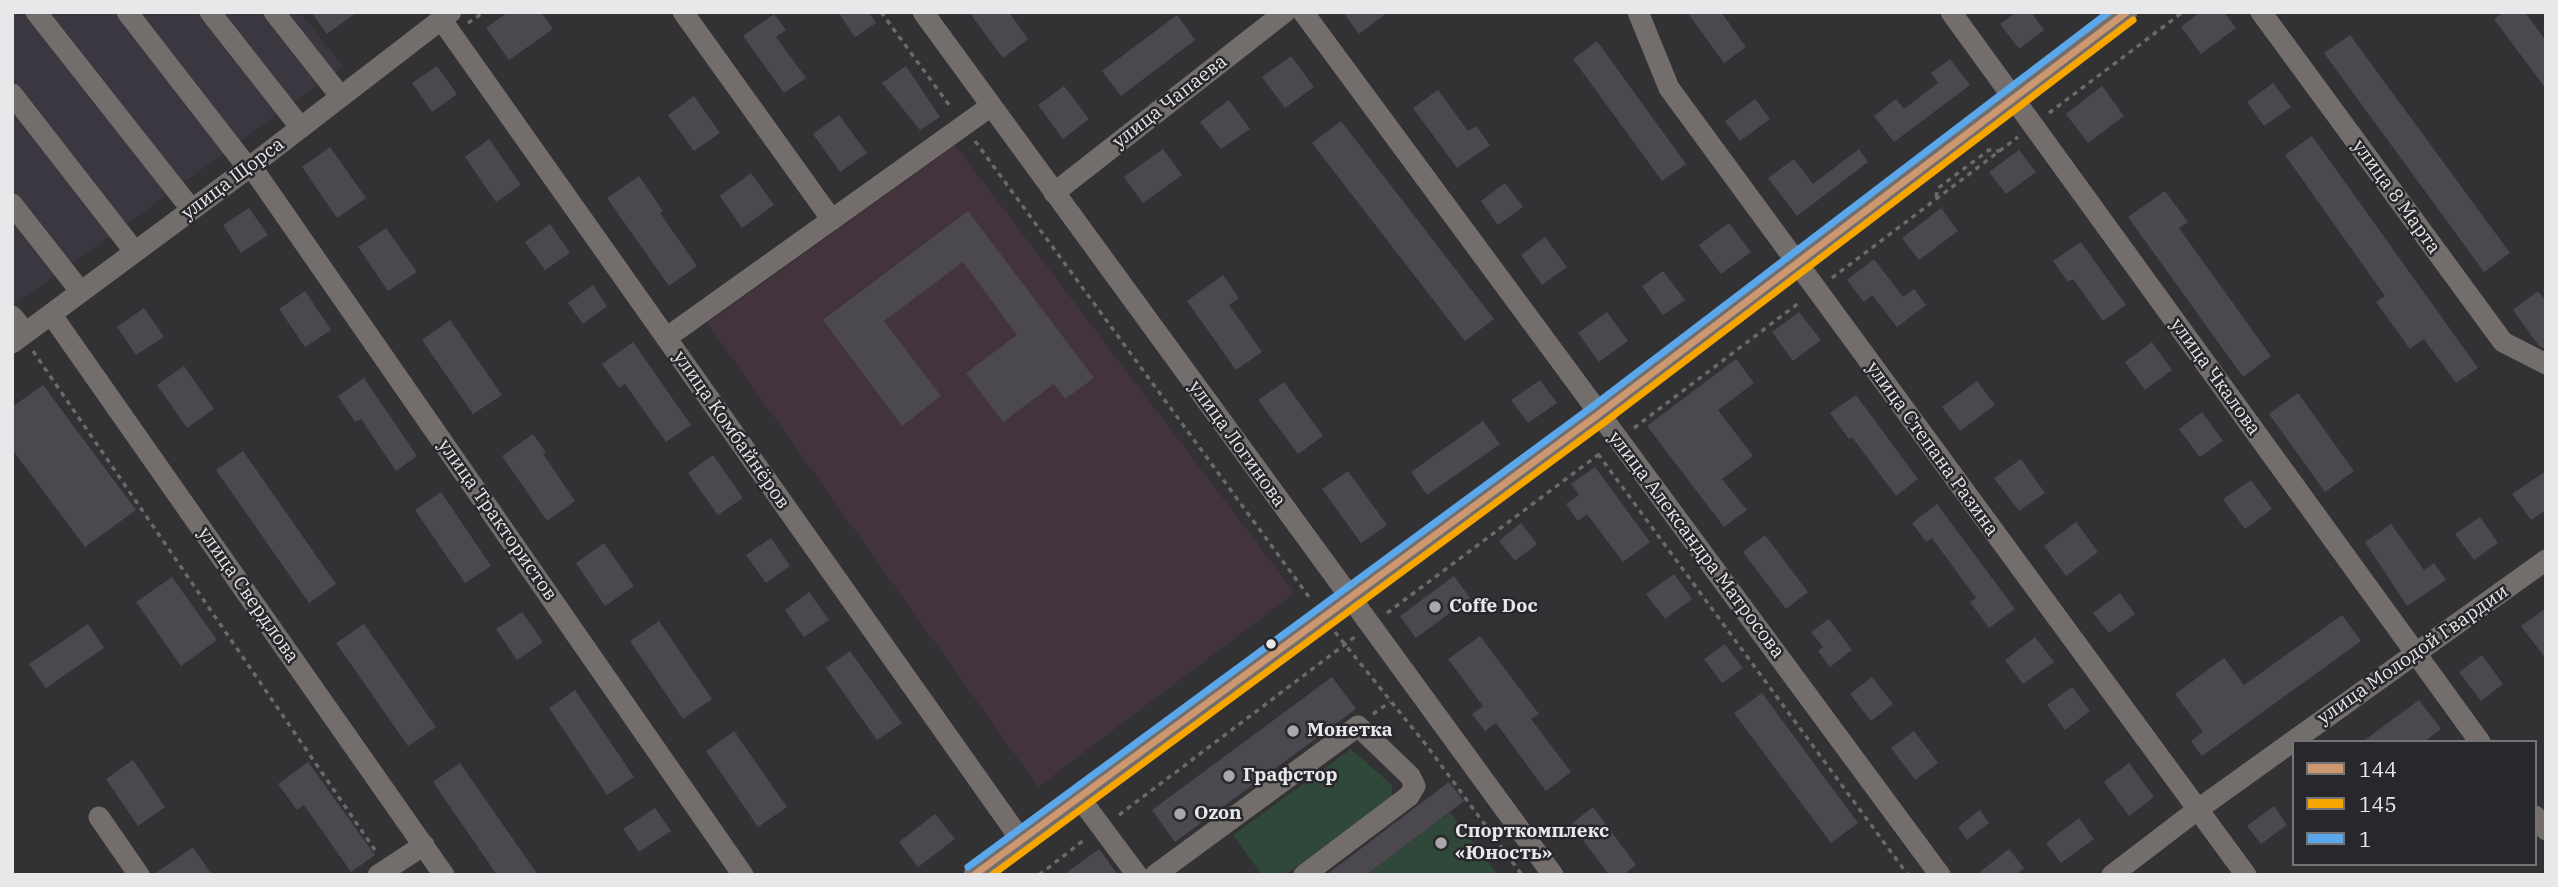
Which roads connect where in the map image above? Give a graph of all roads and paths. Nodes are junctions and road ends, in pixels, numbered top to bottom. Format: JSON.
{"nodes":[{"id":1,"x":36,"y":12,"type":"edge"},
{"id":2,"x":127,"y":12,"type":"edge"},
{"id":3,"x":210,"y":12,"type":"edge"},
{"id":4,"x":274,"y":12,"type":"edge"},
{"id":5,"x":683,"y":12,"type":"edge"},
{"id":6,"x":881,"y":12,"type":"edge"},
{"id":7,"x":923,"y":12,"type":"edge"},
{"id":8,"x":1285,"y":12,"type":"edge"},
{"id":9,"x":1303,"y":12,"type":"edge"},
{"id":10,"x":1638,"y":12,"type":"edge"},
{"id":11,"x":1951,"y":12,"type":"edge"},
{"id":12,"x":2127,"y":12,"type":"edge"},
{"id":13,"x":2183,"y":12,"type":"edge"},
{"id":14,"x":2261,"y":12,"type":"edge"},
{"id":15,"x":446,"y":16,"type":"edge"},
{"id":16,"x":12,"y":94,"type":"edge"},
{"id":17,"x":341,"y":97,"type":"junction"},
{"id":18,"x":2016,"y":98,"type":"junction"},
{"id":19,"x":991,"y":106,"type":"junction"},
{"id":20,"x":2035,"y":124,"type":"junction"},
{"id":21,"x":964,"y":125,"type":"junction"},
{"id":22,"x":301,"y":128,"type":"junction"},
{"id":23,"x":250,"y":167,"type":"junction"},
{"id":24,"x":1054,"y":193,"type":"junction"},
{"id":25,"x":12,"y":204,"type":"edge"},
{"id":26,"x":192,"y":210,"type":"junction"},
{"id":27,"x":832,"y":220,"type":"junction"},
{"id":28,"x":135,"y":252,"type":"junction"},
{"id":29,"x":1795,"y":262,"type":"junction"},
{"id":30,"x":1816,"y":290,"type":"junction"},
{"id":31,"x":81,"y":292,"type":"junction"},
{"id":32,"x":51,"y":314,"type":"junction"},
{"id":33,"x":12,"y":316,"type":"edge"},
{"id":34,"x":666,"y":338,"type":"junction"},
{"id":35,"x":23,"y":342,"type":"edge"},
{"id":36,"x":2546,"y":364,"type":"edge"},
{"id":37,"x":1599,"y":414,"type":"junction"},
{"id":38,"x":1618,"y":440,"type":"junction"},
{"id":39,"x":1598,"y":454,"type":"junction"},
{"id":40,"x":2546,"y":560,"type":"edge"},
{"id":41,"x":1349,"y":598,"type":"junction"},
{"id":42,"x":1324,"y":617,"type":"junction"},
{"id":43,"x":1370,"y":626,"type":"junction"},
{"id":44,"x":1345,"y":645,"type":"junction"},
{"id":45,"x":2413,"y":653,"type":"junction"},
{"id":46,"x":2293,"y":740,"type":"edge"},
{"id":47,"x":2478,"y":740,"type":"edge"},
{"id":48,"x":2292,"y":741,"type":"edge"},
{"id":49,"x":1079,"y":797,"type":"junction"},
{"id":50,"x":2197,"y":810,"type":"junction"},
{"id":51,"x":99,"y":817,"type":"dead end"},
{"id":52,"x":1102,"y":827,"type":"junction"},
{"id":53,"x":1021,"y":840,"type":"junction"},
{"id":54,"x":424,"y":845,"type":"junction"},
{"id":55,"x":382,"y":872,"type":"edge"},
{"id":56,"x":139,"y":875,"type":"edge"},
{"id":57,"x":444,"y":875,"type":"edge"},
{"id":58,"x":743,"y":875,"type":"edge"},
{"id":59,"x":974,"y":875,"type":"edge"},
{"id":60,"x":1039,"y":875,"type":"edge"},
{"id":61,"x":1137,"y":875,"type":"edge"},
{"id":62,"x":1155,"y":875,"type":"edge"},
{"id":63,"x":1304,"y":875,"type":"edge"},
{"id":64,"x":1522,"y":875,"type":"edge"},
{"id":65,"x":1553,"y":875,"type":"edge"},
{"id":66,"x":1908,"y":875,"type":"edge"},
{"id":67,"x":1940,"y":875,"type":"edge"},
{"id":68,"x":2112,"y":875,"type":"edge"},
{"id":69,"x":2246,"y":875,"type":"edge"}],
"edges":[{"from":1,"to":26,"type":"street"},
{"from":2,"to":23,"type":"street","name":"улица Трактористов"},
{"from":3,"to":22,"type":"street"},
{"from":4,"to":17,"type":"street"},
{"from":5,"to":27,"type":"street"},
{"from":6,"to":21,"type":"path"},
{"from":7,"to":19,"type":"street","name":"улица Логинова"},
{"from":8,"to":24,"type":"street","name":"улица Чапаева"},
{"from":9,"to":37,"type":"street","name":"улица Александра Матросова"},
{"from":10,"to":29,"type":"street","name":"улица Степана Разина"},
{"from":11,"to":18,"type":"street","name":"улица Чкалова"},
{"from":12,"to":18,"type":"street"},
{"from":13,"to":20,"type":"path"},
{"from":14,"to":36,"type":"street","name":"улица 8 Марта"},
{"from":15,"to":17,"type":"street","name":"улица Щорса"},
{"from":15,"to":34,"type":"street","name":"улица Комбайнёров"},
{"from":16,"to":28,"type":"street"},
{"from":17,"to":22,"type":"street","name":"улица Щорса"},
{"from":18,"to":20,"type":"street","name":"улица Чкалова"},
{"from":18,"to":29,"type":"street"},
{"from":19,"to":21,"type":"street"},
{"from":19,"to":24,"type":"street","name":"улица Логинова"},
{"from":20,"to":30,"type":"path"},
{"from":20,"to":45,"type":"street","name":"улица Чкалова"},
{"from":21,"to":27,"type":"street"},
{"from":21,"to":42,"type":"path"},
{"from":22,"to":23,"type":"street","name":"улица Щорса"},
{"from":23,"to":26,"type":"street","name":"улица Щорса"},
{"from":23,"to":58,"type":"street","name":"улица Трактористов"},
{"from":24,"to":41,"type":"street","name":"улица Логинова"},
{"from":25,"to":31,"type":"street"},
{"from":26,"to":28,"type":"street","name":"улица Щорса"},
{"from":27,"to":34,"type":"street"},
{"from":28,"to":31,"type":"street","name":"улица Щорса"},
{"from":29,"to":30,"type":"street","name":"улица Степана Разина"},
{"from":29,"to":37,"type":"street"},
{"from":30,"to":38,"type":"path"},
{"from":30,"to":50,"type":"street","name":"улица Степана Разина"},
{"from":31,"to":32,"type":"street","name":"улица Щорса"},
{"from":32,"to":35,"type":"street","name":"улица Щорса"},
{"from":32,"to":54,"type":"street","name":"улица Свердлова"},
{"from":33,"to":35,"type":"street"},
{"from":34,"to":53,"type":"street","name":"улица Комбайнёров"},
{"from":35,"to":55,"type":"path"},
{"from":37,"to":38,"type":"street","name":"улица Александра Матросова"},
{"from":37,"to":41,"type":"street"},
{"from":38,"to":39,"type":"path"},
{"from":38,"to":67,"type":"street","name":"улица Александра Матросова"},
{"from":39,"to":43,"type":"path"},
{"from":39,"to":66,"type":"path"},
{"from":40,"to":45,"type":"street","name":"улица Молодой Гвардии"},
{"from":41,"to":42,"type":"street"},
{"from":41,"to":43,"type":"street","name":"улица Логинова"},
{"from":42,"to":44,"type":"path"},
{"from":42,"to":49,"type":"street"},
{"from":43,"to":44,"type":"path"},
{"from":43,"to":65,"type":"street","name":"улица Логинова"},
{"from":44,"to":52,"type":"path"},
{"from":44,"to":64,"type":"path"},
{"from":45,"to":46,"type":"street","name":"улица Молодой Гвардии"},
{"from":45,"to":47,"type":"street","name":"улица Чкалова"},
{"from":48,"to":50,"type":"street","name":"улица Молодой Гвардии"},
{"from":49,"to":52,"type":"street"},
{"from":49,"to":53,"type":"street"},
{"from":50,"to":68,"type":"street","name":"улица Молодой Гвардии"},
{"from":50,"to":69,"type":"street","name":"улица Степана Разина"},
{"from":51,"to":56,"type":"street"},
{"from":52,"to":60,"type":"path"},
{"from":52,"to":61,"type":"street"},
{"from":53,"to":59,"type":"street"},
{"from":54,"to":55,"type":"street"},
{"from":54,"to":57,"type":"street","name":"улица Свердлова"},
{"from":62,"to":63,"type":"street"}]}
